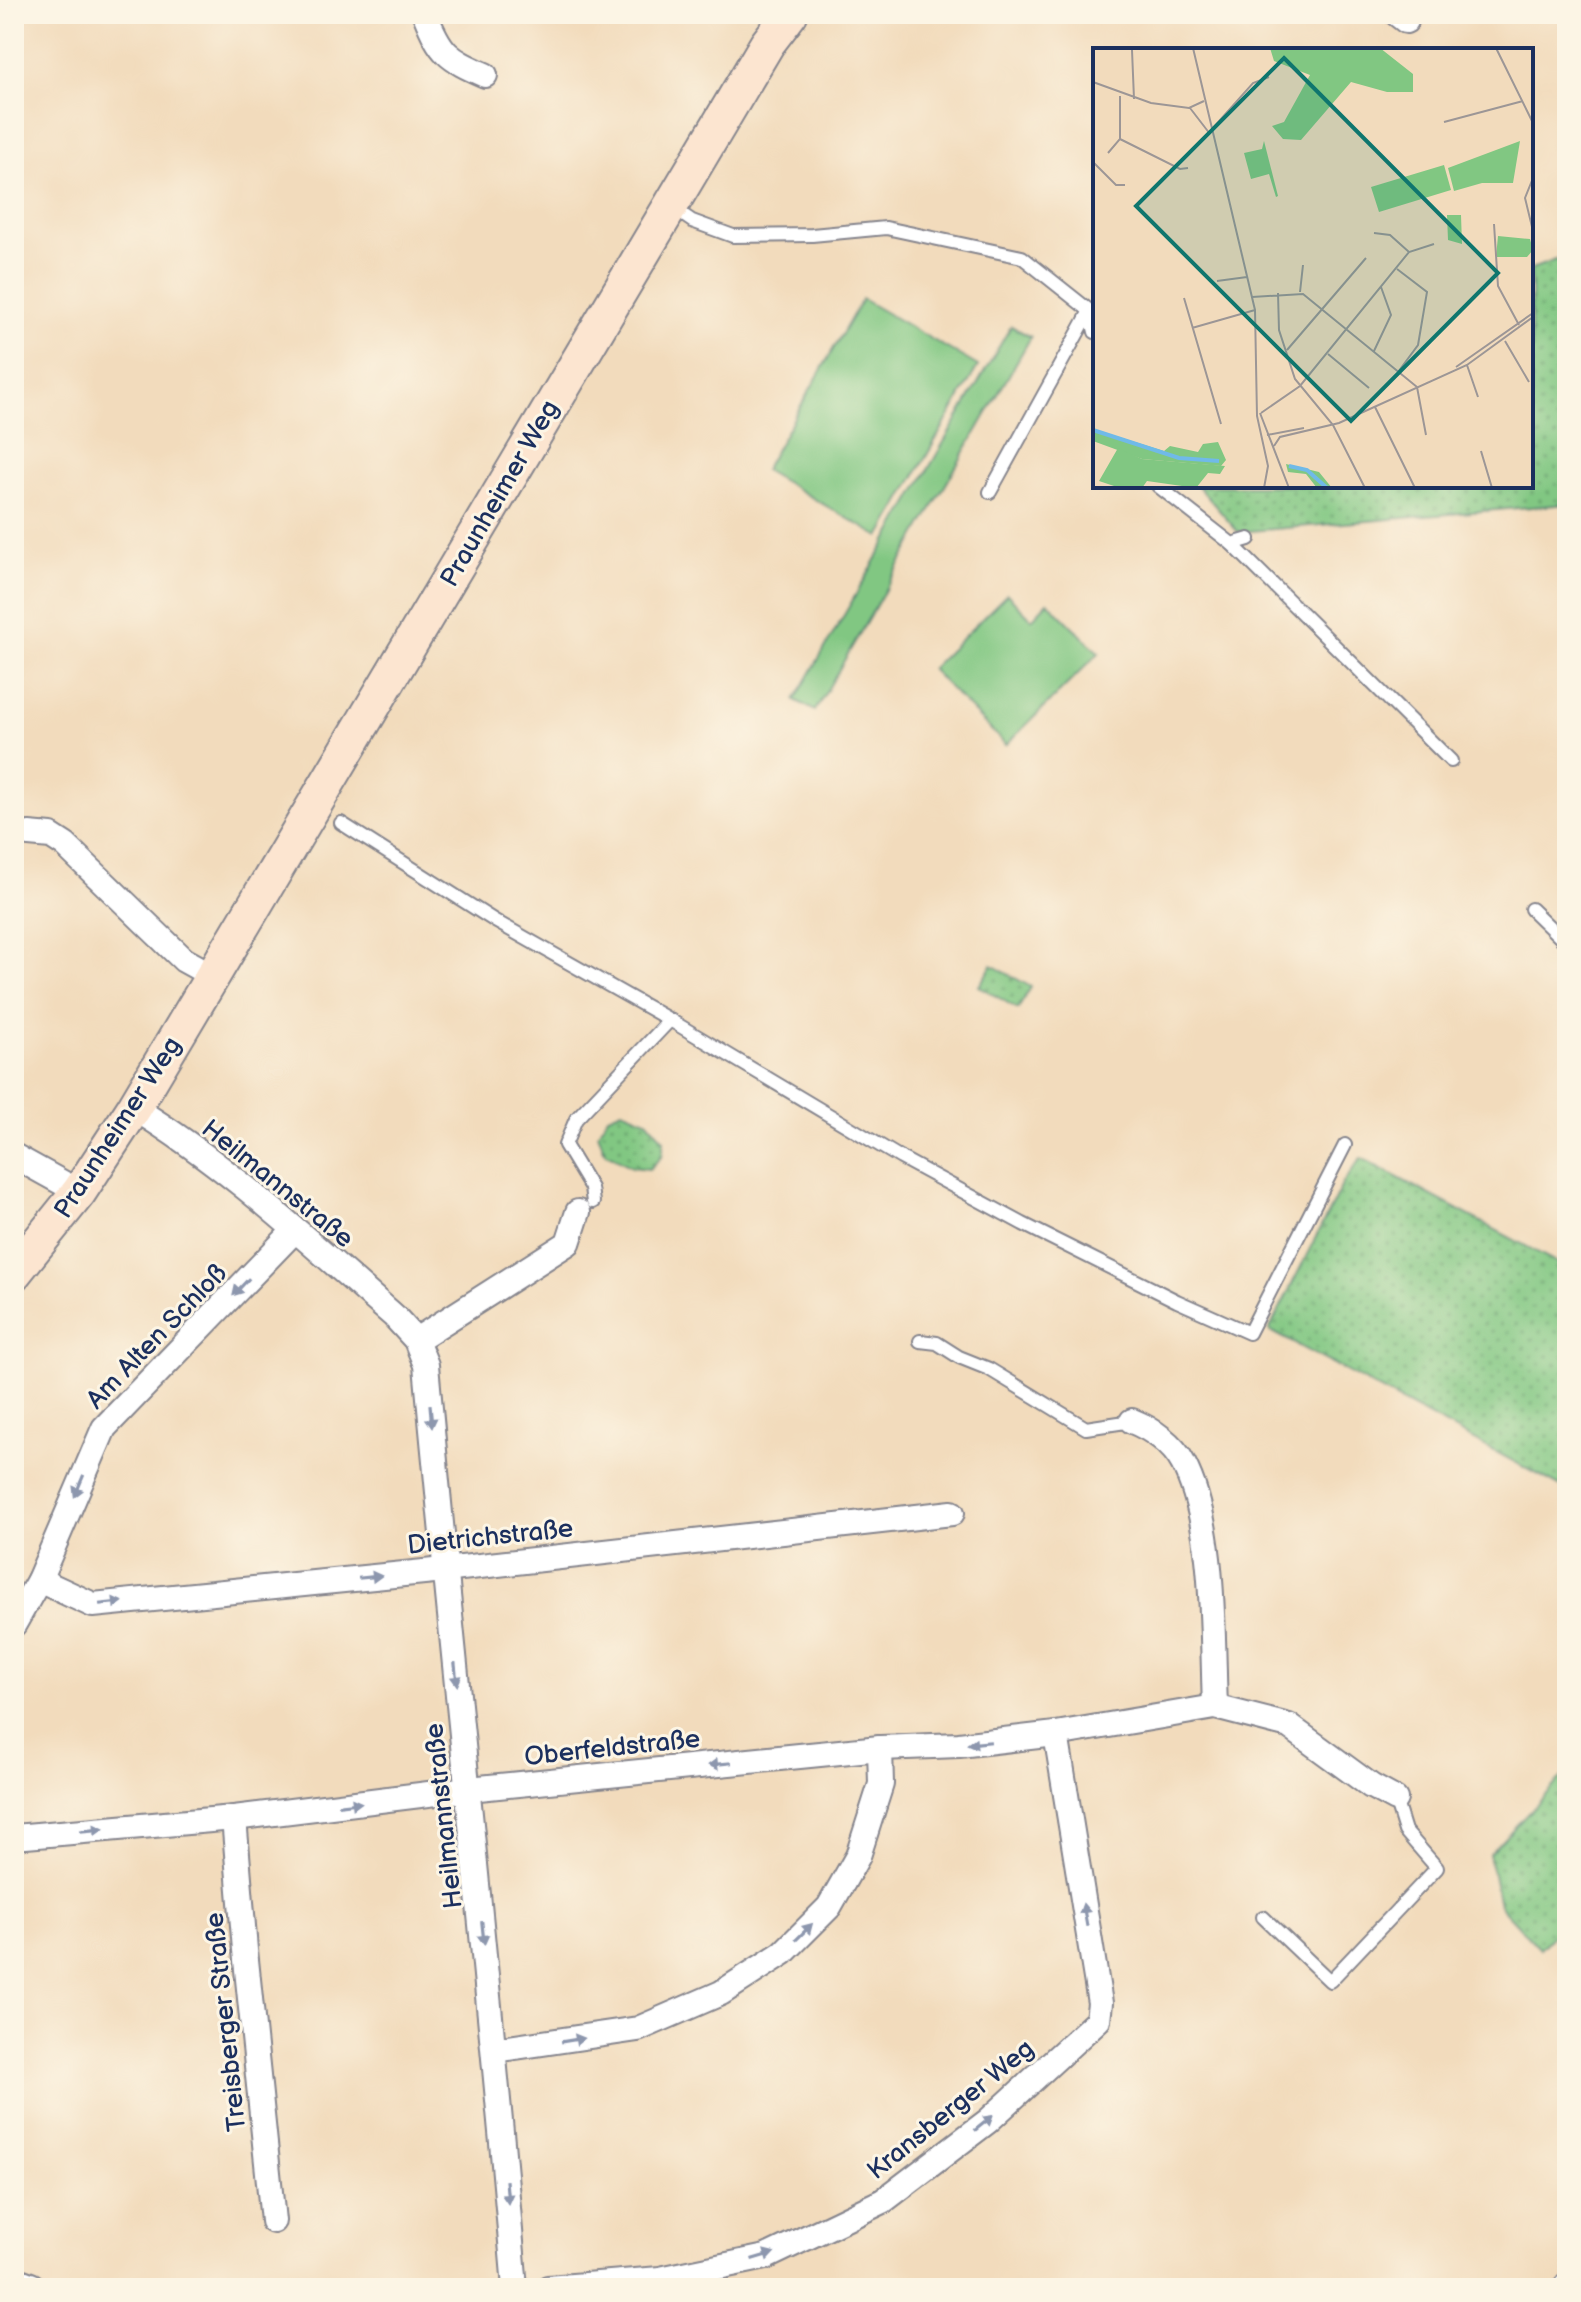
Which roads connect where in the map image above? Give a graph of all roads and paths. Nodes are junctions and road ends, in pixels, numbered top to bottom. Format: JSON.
{"nodes":[{"id":1,"x":425,"y":14,"type":"edge"},
{"id":2,"x":790,"y":14,"type":"edge"},
{"id":3,"x":773,"y":29,"type":"edge"},
{"id":4,"x":485,"y":75,"type":"dead end"},
{"id":5,"x":670,"y":206,"type":"junction"},
{"id":6,"x":1090,"y":311,"type":"junction"},
{"id":7,"x":1093,"y":324,"type":"edge"},
{"id":8,"x":1161,"y":488,"type":"edge"},
{"id":9,"x":990,"y":492,"type":"dead end"},
{"id":10,"x":1249,"y":539,"type":"dead end"},
{"id":11,"x":1232,"y":544,"type":"junction"},
{"id":12,"x":1451,"y":761,"type":"dead end"},
{"id":13,"x":341,"y":823,"type":"dead end"},
{"id":14,"x":29,"y":834,"type":"dead end"},
{"id":15,"x":1531,"y":909,"type":"dead end"},
{"id":16,"x":1567,"y":944,"type":"edge"},
{"id":17,"x":213,"y":976,"type":"junction"},
{"id":18,"x":670,"y":1020,"type":"junction"},
{"id":19,"x":134,"y":1108,"type":"junction"},
{"id":20,"x":1345,"y":1145,"type":"dead end"},
{"id":21,"x":14,"y":1156,"type":"edge"},
{"id":22,"x":79,"y":1192,"type":"junction"},
{"id":23,"x":585,"y":1207,"type":"joint"},
{"id":24,"x":295,"y":1230,"type":"junction"},
{"id":25,"x":14,"y":1273,"type":"edge"},
{"id":26,"x":416,"y":1340,"type":"junction"},
{"id":27,"x":920,"y":1341,"type":"dead end"},
{"id":28,"x":1132,"y":1421,"type":"joint"},
{"id":29,"x":952,"y":1513,"type":"dead end"},
{"id":30,"x":444,"y":1570,"type":"junction"},
{"id":31,"x":39,"y":1580,"type":"junction"},
{"id":32,"x":14,"y":1624,"type":"edge"},
{"id":33,"x":1215,"y":1707,"type":"junction"},
{"id":34,"x":1056,"y":1734,"type":"junction"},
{"id":35,"x":880,"y":1748,"type":"junction"},
{"id":36,"x":469,"y":1789,"type":"junction"},
{"id":37,"x":1395,"y":1799,"type":"joint"},
{"id":38,"x":234,"y":1818,"type":"junction"},
{"id":39,"x":14,"y":1837,"type":"edge"},
{"id":40,"x":1263,"y":1917,"type":"dead end"},
{"id":41,"x":495,"y":2050,"type":"junction"},
{"id":42,"x":273,"y":2221,"type":"dead end"},
{"id":43,"x":14,"y":2282,"type":"edge"},
{"id":44,"x":30,"y":2288,"type":"edge"},
{"id":45,"x":515,"y":2288,"type":"edge"},
{"id":46,"x":548,"y":2288,"type":"edge"}],
"edges":[{"from":1,"to":4,"type":"street"},
{"from":2,"to":3,"type":"main road","name":"Praunheimer Weg"},
{"from":3,"to":5,"type":"main road","name":"Praunheimer Weg"},
{"from":5,"to":6,"type":"lane"},
{"from":5,"to":17,"type":"main road","name":"Praunheimer Weg"},
{"from":6,"to":7,"type":"lane"},
{"from":6,"to":9,"type":"lane"},
{"from":8,"to":11,"type":"lane"},
{"from":10,"to":11,"type":"lane"},
{"from":11,"to":12,"type":"lane"},
{"from":13,"to":18,"type":"lane"},
{"from":14,"to":17,"type":"street"},
{"from":15,"to":16,"type":"lane"},
{"from":17,"to":19,"type":"main road","name":"Praunheimer Weg"},
{"from":18,"to":20,"type":"lane"},
{"from":18,"to":23,"type":"lane"},
{"from":19,"to":22,"type":"main road","name":"Praunheimer Weg"},
{"from":19,"to":24,"type":"street","name":"Heilmannstraße"},
{"from":21,"to":22,"type":"street"},
{"from":22,"to":25,"type":"main road","name":"Praunheimer Weg"},
{"from":23,"to":26,"type":"street"},
{"from":24,"to":26,"type":"street","name":"Heilmannstraße"},
{"from":24,"to":31,"type":"street","name":"Am Alten Schloß","one_way":true},
{"from":26,"to":30,"type":"street","name":"Heilmannstraße","one_way":true},
{"from":27,"to":28,"type":"lane"},
{"from":28,"to":33,"type":"street"},
{"from":29,"to":30,"type":"street","name":"Dietrichstraße"},
{"from":31,"to":30,"type":"street","name":"Dietrichstraße","one_way":true},
{"from":30,"to":36,"type":"street","name":"Heilmannstraße","one_way":true},
{"from":31,"to":32,"type":"street","name":"Am Alten Schloß"},
{"from":33,"to":34,"type":"street","name":"Oberfeldstraße"},
{"from":33,"to":37,"type":"street","name":"Oberfeldstraße"},
{"from":34,"to":35,"type":"street","name":"Oberfeldstraße","one_way":true},
{"from":46,"to":34,"type":"street","name":"Kransberger Weg","one_way":true},
{"from":35,"to":36,"type":"street","name":"Oberfeldstraße","one_way":true},
{"from":41,"to":35,"type":"street","one_way":true},
{"from":38,"to":36,"type":"street","name":"Oberfeldstraße","one_way":true},
{"from":36,"to":41,"type":"street","name":"Heilmannstraße","one_way":true},
{"from":37,"to":40,"type":"lane"},
{"from":39,"to":38,"type":"street","name":"Oberfeldstraße","one_way":true},
{"from":38,"to":42,"type":"street","name":"Treisberger Straße"},
{"from":41,"to":45,"type":"street","name":"Heilmannstraße","one_way":true},
{"from":43,"to":44,"type":"street"}]}
